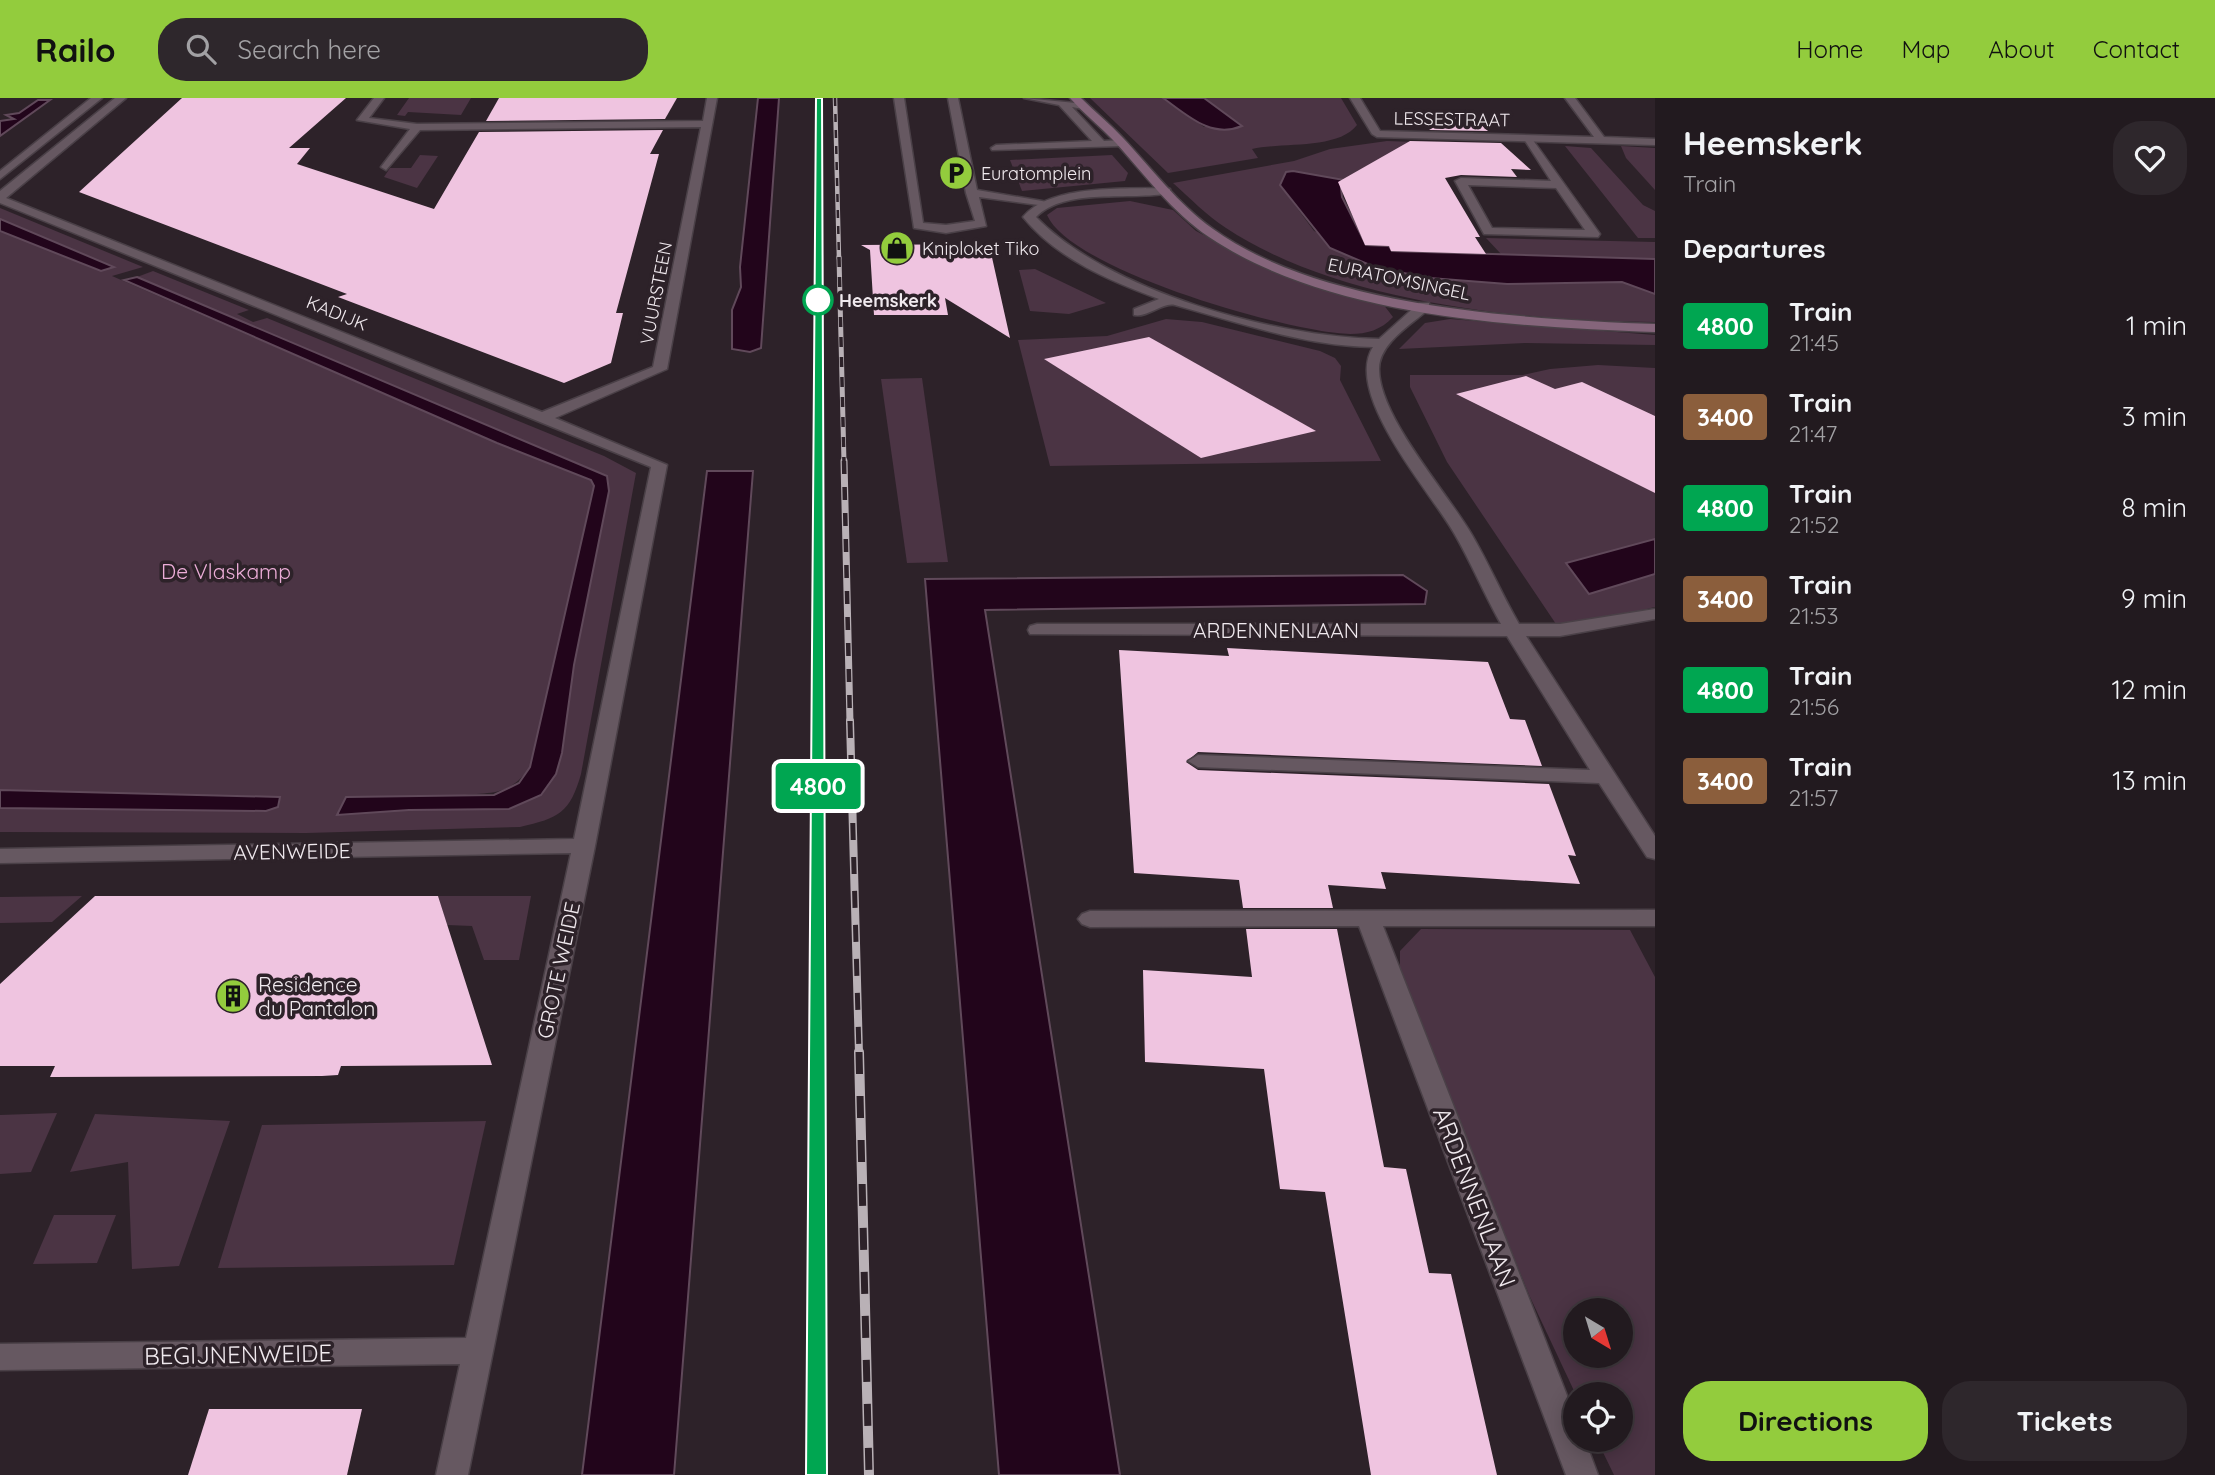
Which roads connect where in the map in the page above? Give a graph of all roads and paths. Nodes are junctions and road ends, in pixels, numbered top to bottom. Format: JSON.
{"nodes":[{"id":1,"x":97,"y":98,"type":"edge"},
{"id":2,"x":121,"y":98,"type":"edge"},
{"id":3,"x":379,"y":98,"type":"edge"},
{"id":4,"x":712,"y":98,"type":"edge"},
{"id":5,"x":899,"y":98,"type":"edge"},
{"id":6,"x":953,"y":98,"type":"edge"},
{"id":7,"x":1029,"y":98,"type":"edge"},
{"id":8,"x":1355,"y":98,"type":"edge"},
{"id":9,"x":1570,"y":98,"type":"edge"},
{"id":10,"x":1074,"y":103,"type":"edge"},
{"id":11,"x":707,"y":124,"type":"junction"},
{"id":12,"x":417,"y":127,"type":"junction"},
{"id":13,"x":1527,"y":138,"type":"junction"},
{"id":14,"x":1601,"y":141,"type":"junction"},
{"id":15,"x":1655,"y":142,"type":"edge"},
{"id":16,"x":1122,"y":143,"type":"junction"},
{"id":17,"x":1101,"y":144,"type":"junction"},
{"id":18,"x":996,"y":148,"type":"dead end"},
{"id":19,"x":386,"y":167,"type":"dead end"},
{"id":20,"x":0,"y":176,"type":"edge"},
{"id":21,"x":1559,"y":185,"type":"junction"},
{"id":22,"x":1166,"y":191,"type":"junction"},
{"id":23,"x":972,"y":192,"type":"junction"},
{"id":24,"x":0,"y":198,"type":"edge"},
{"id":25,"x":1042,"y":204,"type":"junction"},
{"id":26,"x":1169,"y":300,"type":"junction"},
{"id":27,"x":1424,"y":306,"type":"junction"},
{"id":28,"x":1139,"y":312,"type":"dead end"},
{"id":29,"x":1655,"y":328,"type":"edge"},
{"id":30,"x":1380,"y":343,"type":"junction"},
{"id":31,"x":541,"y":418,"type":"junction"},
{"id":32,"x":659,"y":465,"type":"joint"},
{"id":33,"x":1655,"y":614,"type":"edge"},
{"id":34,"x":1037,"y":630,"type":"dead end"},
{"id":35,"x":1514,"y":630,"type":"junction"},
{"id":36,"x":1198,"y":761,"type":"dead end"},
{"id":37,"x":1604,"y":777,"type":"junction"},
{"id":38,"x":584,"y":846,"type":"junction"},
{"id":39,"x":1655,"y":852,"type":"edge"},
{"id":40,"x":0,"y":856,"type":"edge"},
{"id":41,"x":1368,"y":918,"type":"junction"},
{"id":42,"x":1655,"y":918,"type":"edge"},
{"id":43,"x":1090,"y":919,"type":"dead end"},
{"id":44,"x":476,"y":1351,"type":"junction"},
{"id":45,"x":0,"y":1357,"type":"edge"},
{"id":46,"x":452,"y":1475,"type":"edge"},
{"id":47,"x":1582,"y":1475,"type":"edge"}],
"edges":[{"from":1,"to":20,"type":"street"},
{"from":2,"to":24,"type":"street"},
{"from":3,"to":12,"type":"street"},
{"from":4,"to":11,"type":"street","name":"VUURSTEEN"},
{"from":5,"to":23,"type":"street"},
{"from":6,"to":23,"type":"street"},
{"from":7,"to":10,"type":"street"},
{"from":8,"to":13,"type":"street","name":"LESSESTRAAT"},
{"from":9,"to":14,"type":"street"},
{"from":10,"to":16,"type":"street","name":"EURATOMSINGEL"},
{"from":10,"to":17,"type":"street"},
{"from":11,"to":12,"type":"street"},
{"from":11,"to":31,"type":"street","name":"VUURSTEEN"},
{"from":12,"to":19,"type":"street"},
{"from":13,"to":14,"type":"street","name":"LESSESTRAAT"},
{"from":13,"to":21,"type":"street","name":"LESSESTRAAT"},
{"from":14,"to":15,"type":"street","name":"LESSESTRAAT"},
{"from":16,"to":17,"type":"street"},
{"from":16,"to":22,"type":"street","name":"EURATOMSINGEL"},
{"from":17,"to":18,"type":"street"},
{"from":21,"to":21,"type":"street","name":"LESSESTRAAT"},
{"from":22,"to":25,"type":"street"},
{"from":22,"to":27,"type":"street","name":"EURATOMSINGEL"},
{"from":23,"to":25,"type":"street"},
{"from":24,"to":31,"type":"street","name":"KADIJK"},
{"from":25,"to":26,"type":"street"},
{"from":26,"to":28,"type":"street"},
{"from":26,"to":30,"type":"street"},
{"from":27,"to":29,"type":"street","name":"EURATOMSINGEL"},
{"from":27,"to":30,"type":"street"},
{"from":30,"to":35,"type":"street"},
{"from":31,"to":32,"type":"street","name":"KADIJK"},
{"from":32,"to":38,"type":"street","name":"GROTE WEIDE"},
{"from":33,"to":35,"type":"street","name":"ARDENNENLAAN"},
{"from":34,"to":35,"type":"street","name":"ARDENNENLAAN"},
{"from":35,"to":37,"type":"street"},
{"from":36,"to":37,"type":"street"},
{"from":37,"to":39,"type":"street"},
{"from":38,"to":40,"type":"street","name":"AVENWEIDE"},
{"from":38,"to":44,"type":"street","name":"GROTE WEIDE"},
{"from":41,"to":42,"type":"street"},
{"from":41,"to":43,"type":"street"},
{"from":41,"to":47,"type":"street","name":"ARDENNENLAAN"},
{"from":44,"to":45,"type":"street","name":"BEGIJNENWEIDE"},
{"from":44,"to":46,"type":"street","name":"GROTE WEIDE"}]}
